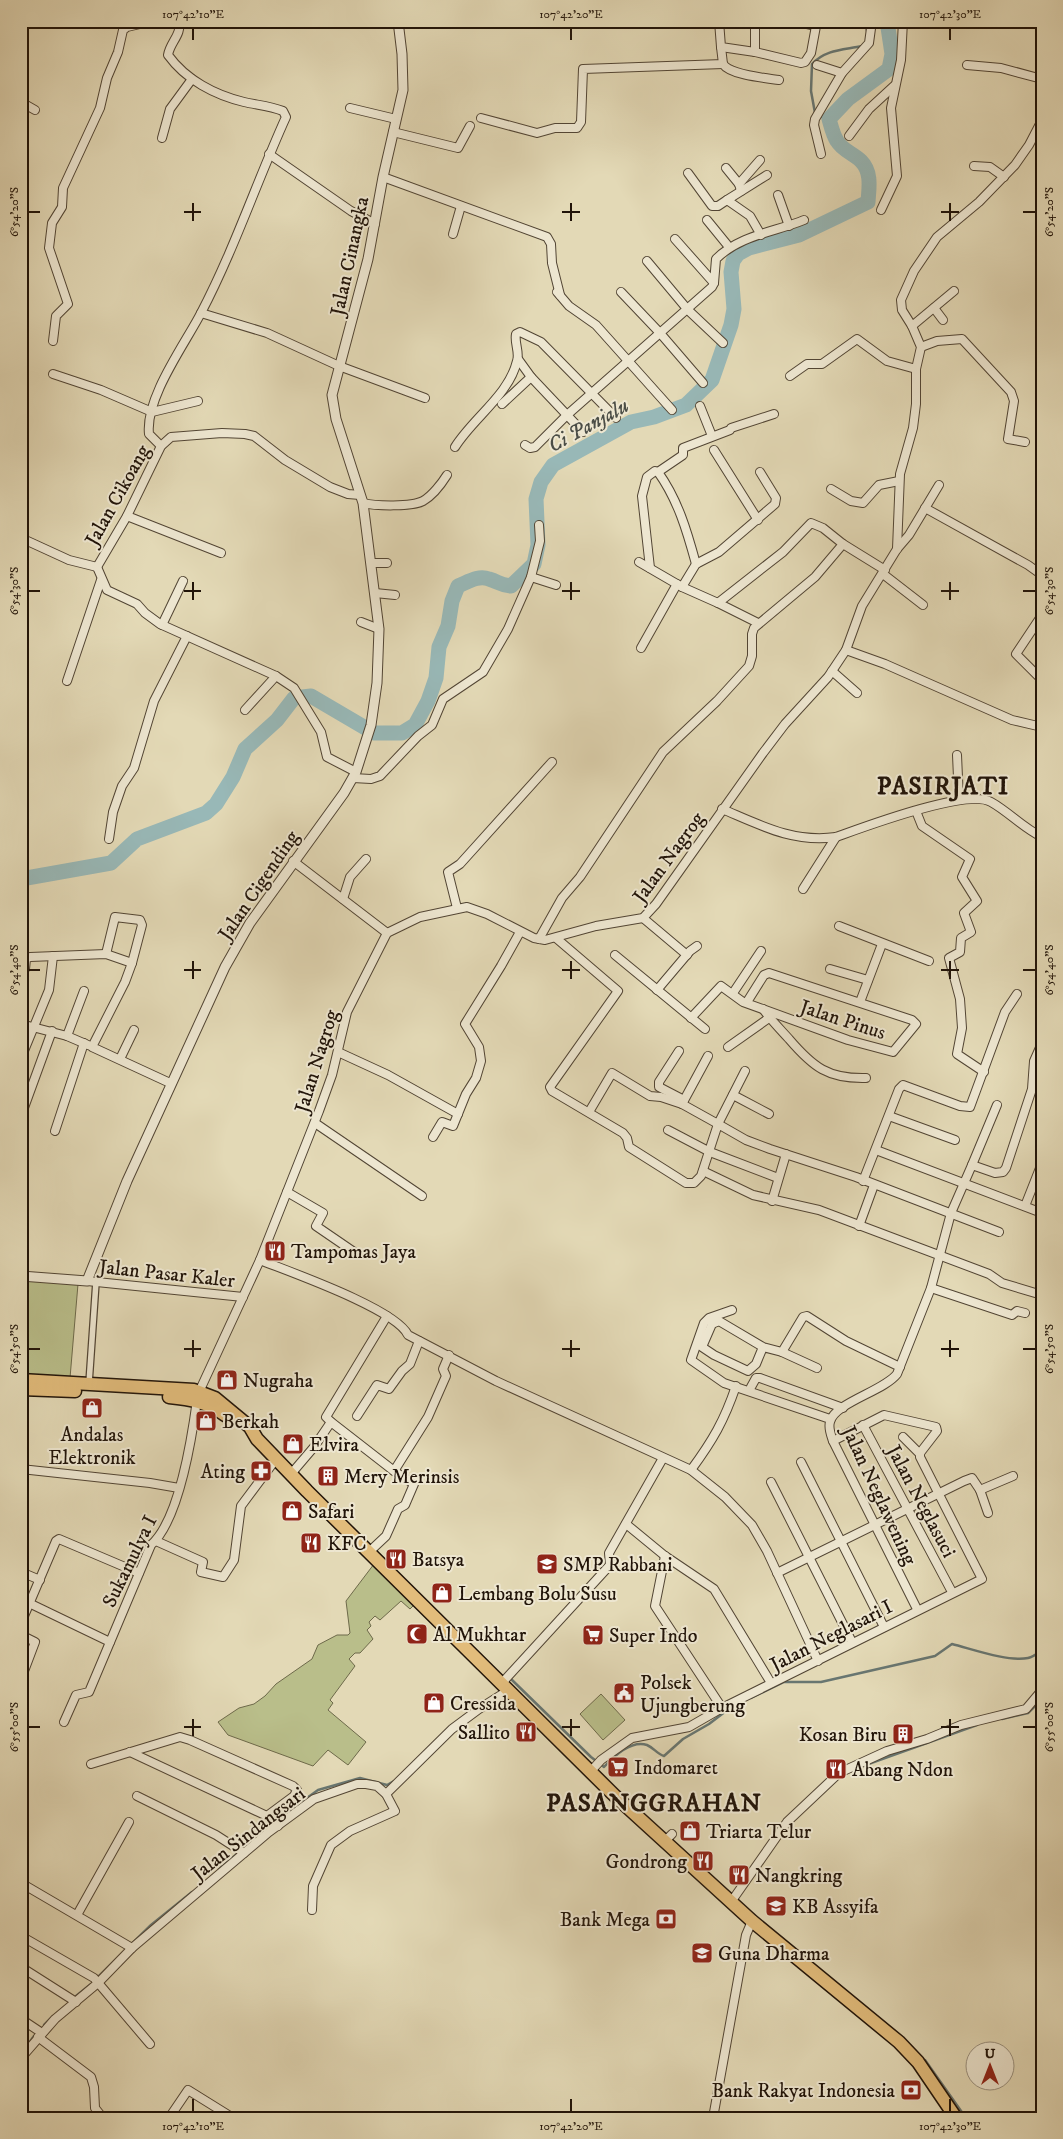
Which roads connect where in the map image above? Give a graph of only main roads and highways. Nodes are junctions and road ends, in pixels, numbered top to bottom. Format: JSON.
{"nodes":[{"id":1,"x":21,"y":1380,"type":"edge"},
{"id":2,"x":21,"y":1389,"type":"edge"},
{"id":3,"x":198,"y":1396,"type":"junction"},
{"id":4,"x":956,"y":2118,"type":"edge"}],
"edges":[{"from":1,"to":3,"type":"highway"},
{"from":2,"to":3,"type":"highway"},
{"from":3,"to":4,"type":"highway"}]}
